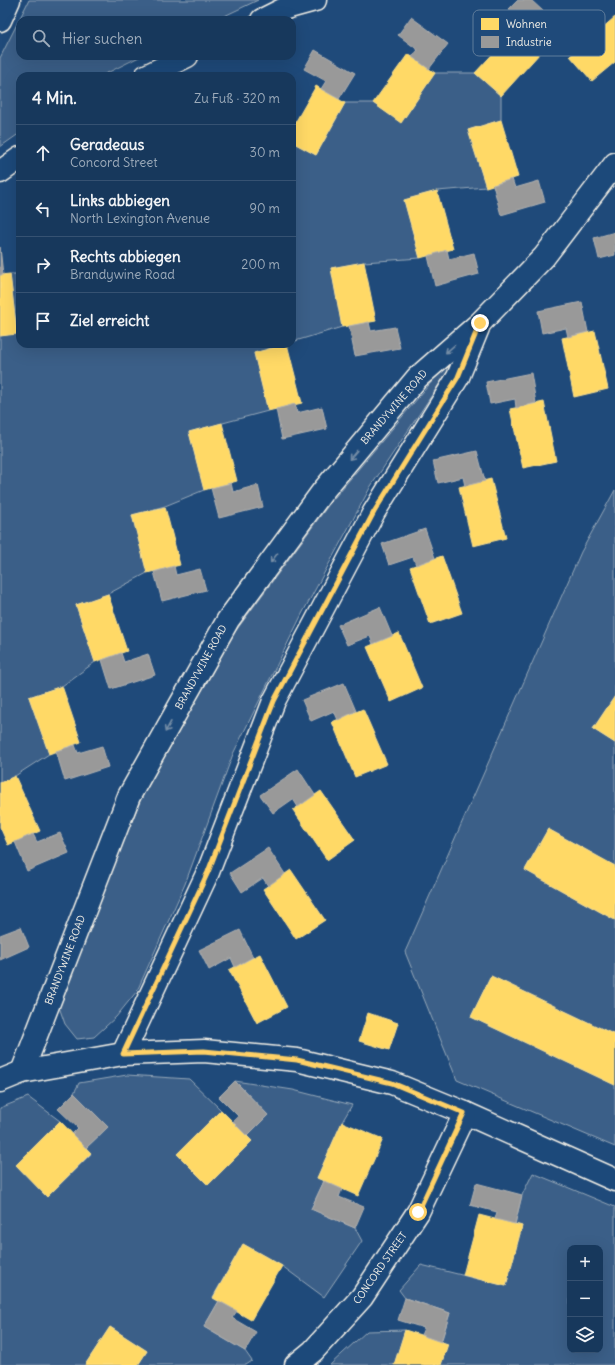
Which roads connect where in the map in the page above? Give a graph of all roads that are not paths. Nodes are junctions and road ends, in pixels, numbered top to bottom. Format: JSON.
{"nodes":[{"id":1,"x":9,"y":0,"type":"edge"},
{"id":2,"x":315,"y":0,"type":"edge"},
{"id":3,"x":270,"y":16,"type":"edge"},
{"id":4,"x":0,"y":20,"type":"edge"},
{"id":5,"x":180,"y":60,"type":"edge"},
{"id":6,"x":154,"y":72,"type":"edge"},
{"id":7,"x":16,"y":161,"type":"edge"},
{"id":8,"x":615,"y":164,"type":"edge"},
{"id":9,"x":0,"y":172,"type":"edge"},
{"id":10,"x":480,"y":323,"type":"junction"},
{"id":11,"x":123,"y":1054,"type":"junction"},
{"id":12,"x":22,"y":1072,"type":"junction"},
{"id":13,"x":0,"y":1081,"type":"edge"},
{"id":14,"x":464,"y":1113,"type":"junction"},
{"id":15,"x":615,"y":1180,"type":"edge"},
{"id":16,"x":296,"y":1365,"type":"edge"}],
"edges":[{"from":1,"to":4,"type":"street"},
{"from":2,"to":3,"type":"street"},
{"from":5,"to":6,"type":"street"},
{"from":7,"to":9,"type":"street"},
{"from":8,"to":10,"type":"street","name":"BRANDYWINE ROAD"},
{"from":10,"to":11,"type":"street","name":"BRANDYWINE ROAD"},
{"from":10,"to":12,"type":"street","name":"BRANDYWINE ROAD","one_way":true},
{"from":11,"to":12,"type":"street"},
{"from":11,"to":14,"type":"street"},
{"from":12,"to":13,"type":"street"},
{"from":14,"to":15,"type":"street"},
{"from":14,"to":16,"type":"street","name":"CONCORD STREET"}]}
